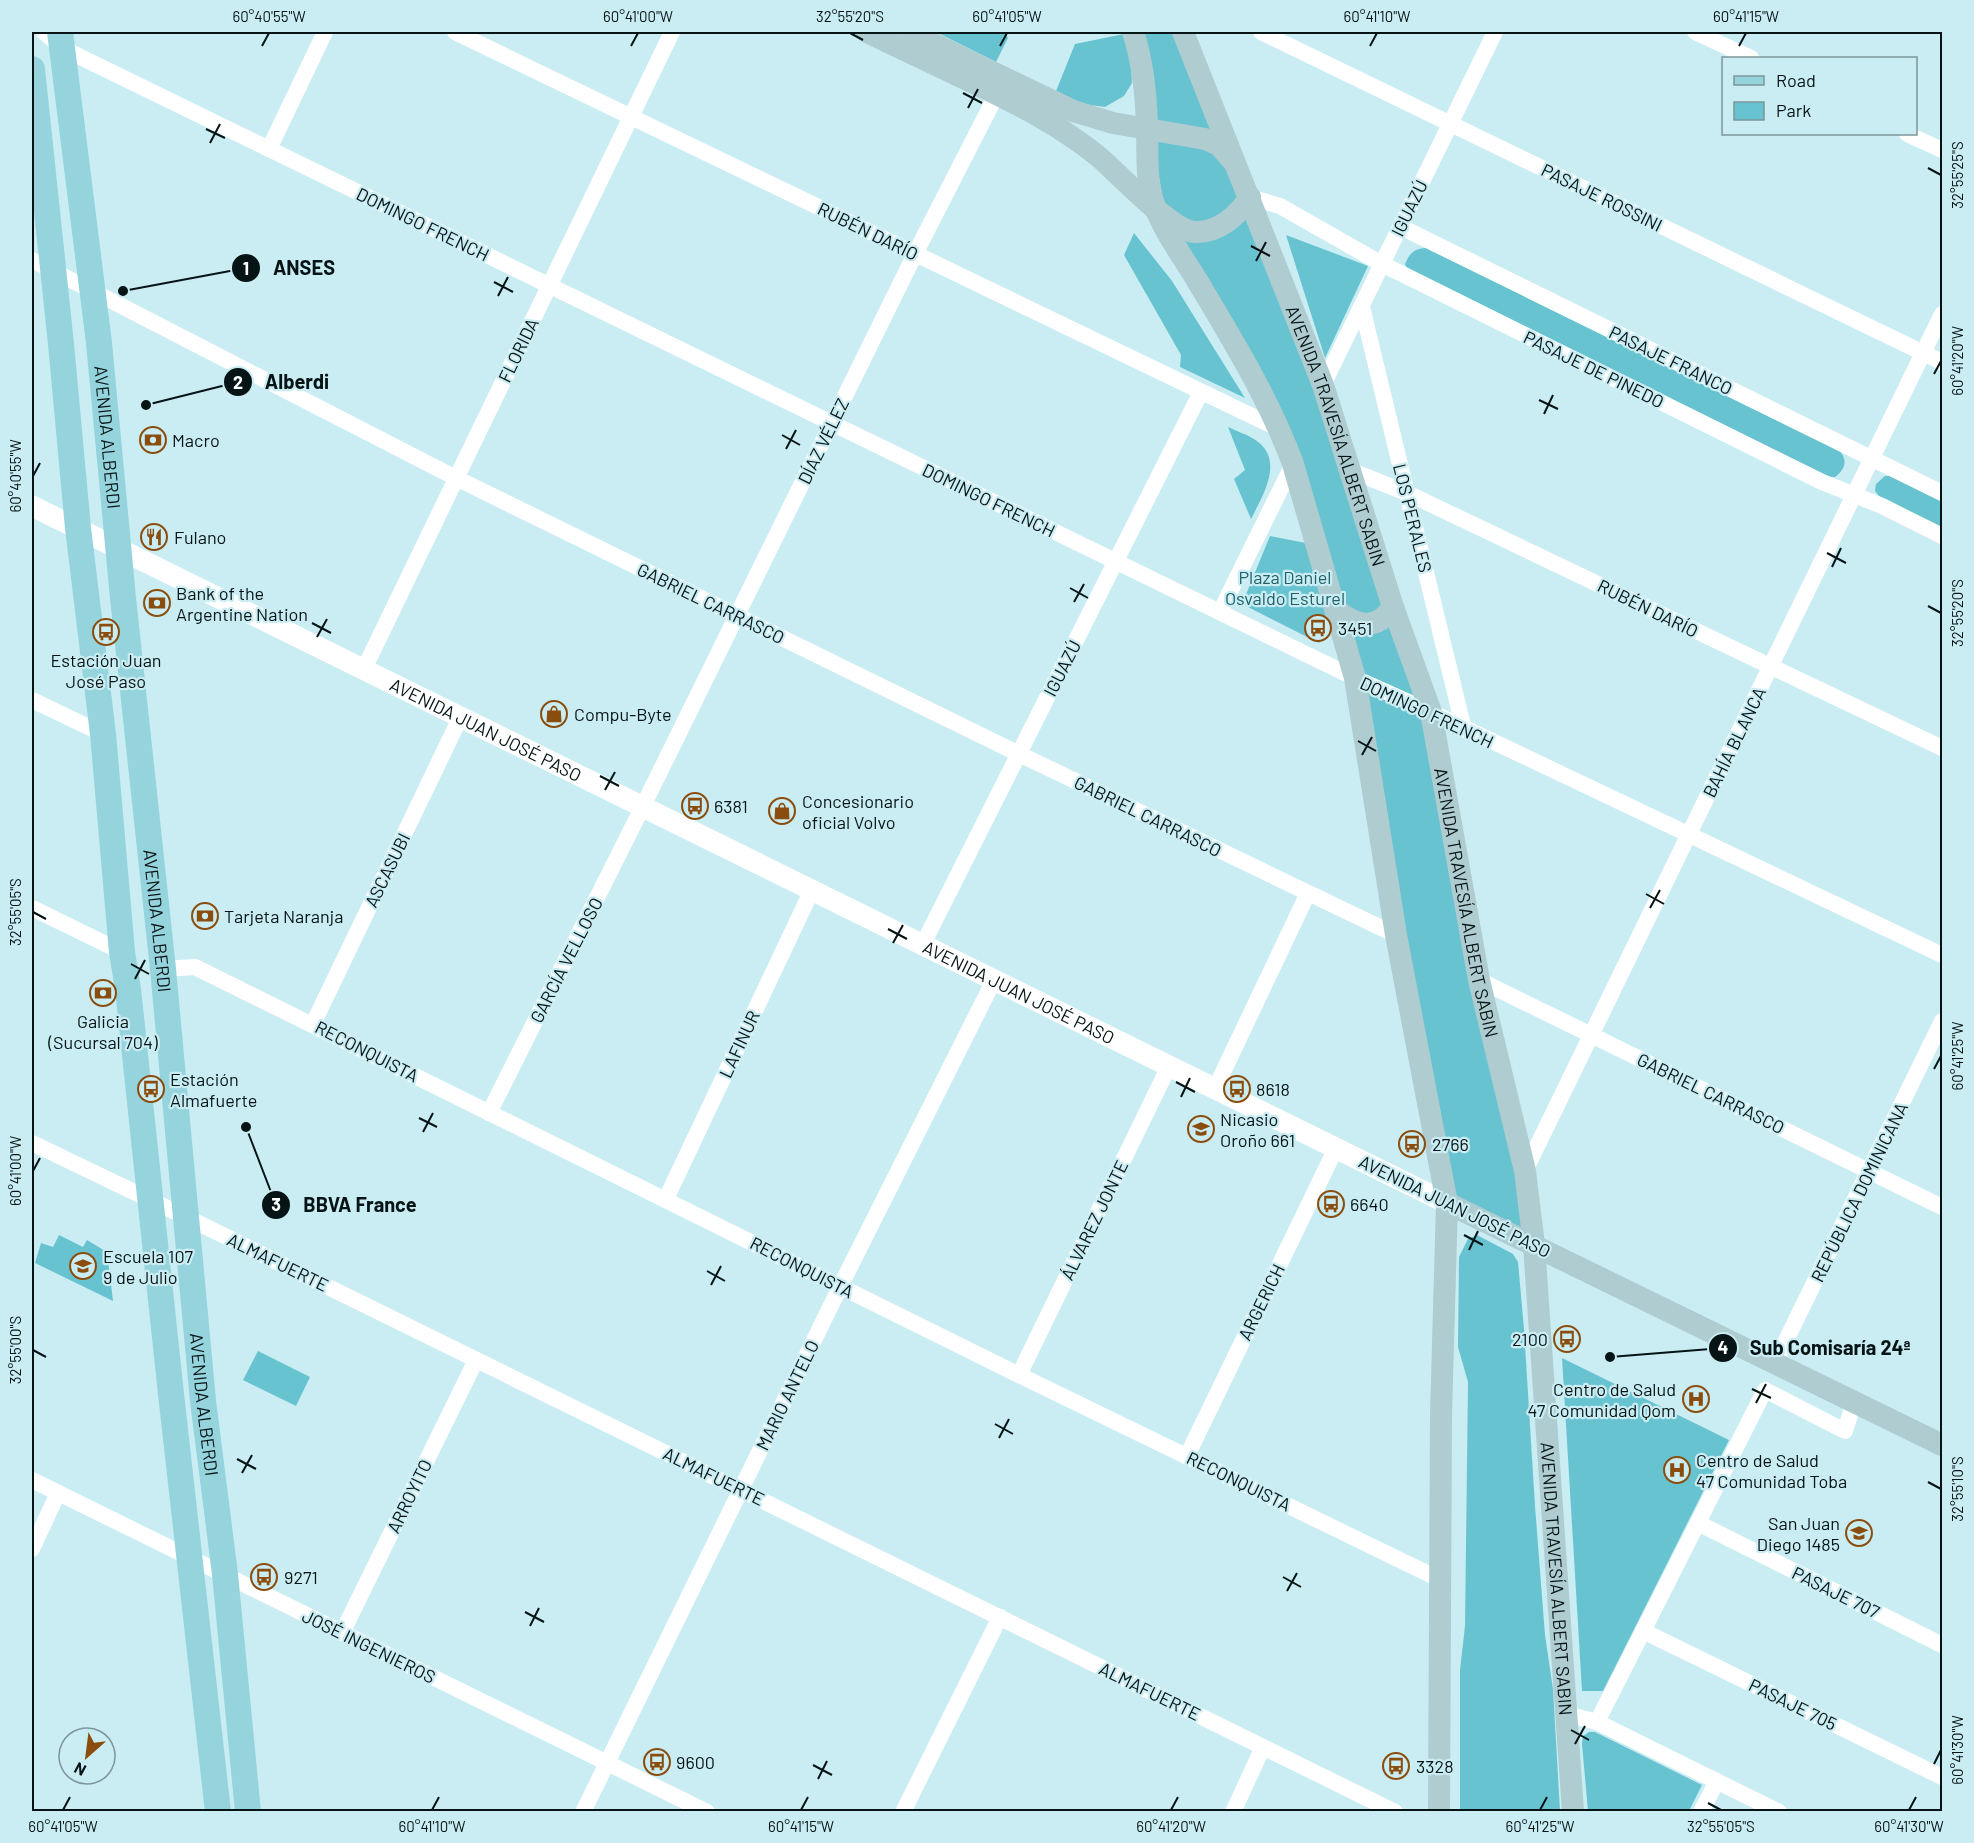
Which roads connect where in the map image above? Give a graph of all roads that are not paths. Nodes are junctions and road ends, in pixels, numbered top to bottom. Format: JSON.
{"nodes":[{"id":1,"x":325,"y":32,"type":"edge"},
{"id":2,"x":455,"y":32,"type":"edge"},
{"id":3,"x":672,"y":32,"type":"edge"},
{"id":4,"x":867,"y":32,"type":"edge"},
{"id":5,"x":909,"y":32,"type":"edge"},
{"id":6,"x":1133,"y":32,"type":"edge"},
{"id":7,"x":1183,"y":32,"type":"edge"},
{"id":8,"x":1261,"y":32,"type":"edge"},
{"id":9,"x":1495,"y":32,"type":"edge"},
{"id":10,"x":1695,"y":32,"type":"edge"},
{"id":11,"x":55,"y":37,"type":"edge"},
{"id":12,"x":1749,"y":57,"type":"edge"},
{"id":13,"x":32,"y":69,"type":"edge"},
{"id":14,"x":1001,"y":86,"type":"junction"},
{"id":15,"x":631,"y":117,"type":"junction"},
{"id":16,"x":1451,"y":124,"type":"junction"},
{"id":17,"x":1147,"y":128,"type":"junction"},
{"id":18,"x":1909,"y":135,"type":"edge"},
{"id":19,"x":1191,"y":137,"type":"junction"},
{"id":20,"x":268,"y":149,"type":"junction"},
{"id":21,"x":1942,"y":150,"type":"edge"},
{"id":22,"x":1237,"y":167,"type":"junction"},
{"id":23,"x":1148,"y":173,"type":"junction"},
{"id":24,"x":1250,"y":196,"type":"junction"},
{"id":25,"x":1155,"y":208,"type":"junction"},
{"id":26,"x":1401,"y":227,"type":"junction"},
{"id":27,"x":915,"y":254,"type":"junction"},
{"id":28,"x":1382,"y":264,"type":"junction"},
{"id":29,"x":42,"y":265,"type":"edge"},
{"id":30,"x":549,"y":286,"type":"junction"},
{"id":31,"x":92,"y":291,"type":"junction"},
{"id":32,"x":1362,"y":307,"type":"junction"},
{"id":33,"x":1942,"y":314,"type":"edge"},
{"id":34,"x":1924,"y":353,"type":"junction"},
{"id":35,"x":1942,"y":362,"type":"edge"},
{"id":36,"x":1323,"y":385,"type":"junction"},
{"id":37,"x":1201,"y":392,"type":"junction"},
{"id":38,"x":832,"y":423,"type":"junction"},
{"id":39,"x":1281,"y":430,"type":"junction"},
{"id":40,"x":1872,"y":458,"type":"junction"},
{"id":41,"x":1293,"y":464,"type":"junction"},
{"id":42,"x":1352,"y":471,"type":"junction"},
{"id":43,"x":456,"y":478,"type":"junction"},
{"id":44,"x":1407,"y":493,"type":"junction"},
{"id":45,"x":1942,"y":493,"type":"edge"},
{"id":46,"x":1855,"y":495,"type":"junction"},
{"id":47,"x":32,"y":506,"type":"edge"},
{"id":48,"x":78,"y":528,"type":"junction"},
{"id":49,"x":1942,"y":536,"type":"edge"},
{"id":50,"x":118,"y":547,"type":"junction"},
{"id":51,"x":1116,"y":562,"type":"junction"},
{"id":52,"x":1393,"y":607,"type":"junction"},
{"id":53,"x":1335,"y":609,"type":"junction"},
{"id":54,"x":1220,"y":612,"type":"junction"},
{"id":55,"x":737,"y":615,"type":"junction"},
{"id":56,"x":1771,"y":666,"type":"junction"},
{"id":57,"x":364,"y":669,"type":"junction"},
{"id":58,"x":1355,"y":678,"type":"junction"},
{"id":59,"x":32,"y":700,"type":"edge"},
{"id":60,"x":1431,"y":712,"type":"junction"},
{"id":61,"x":461,"y":716,"type":"junction"},
{"id":62,"x":1464,"y":730,"type":"junction"},
{"id":63,"x":103,"y":734,"type":"junction"},
{"id":64,"x":1942,"y":748,"type":"edge"},
{"id":65,"x":1019,"y":754,"type":"junction"},
{"id":66,"x":643,"y":806,"type":"junction"},
{"id":67,"x":1689,"y":835,"type":"junction"},
{"id":68,"x":812,"y":890,"type":"junction"},
{"id":69,"x":1308,"y":893,"type":"junction"},
{"id":70,"x":32,"y":908,"type":"edge"},
{"id":71,"x":1396,"y":935,"type":"junction"},
{"id":72,"x":923,"y":944,"type":"junction"},
{"id":73,"x":122,"y":952,"type":"junction"},
{"id":74,"x":1942,"y":955,"type":"edge"},
{"id":75,"x":163,"y":969,"type":"junction"},
{"id":76,"x":994,"y":980,"type":"junction"},
{"id":77,"x":1479,"y":980,"type":"junction"},
{"id":78,"x":1942,"y":1021,"type":"edge"},
{"id":79,"x":313,"y":1024,"type":"junction"},
{"id":80,"x":1592,"y":1034,"type":"junction"},
{"id":81,"x":1169,"y":1066,"type":"junction"},
{"id":82,"x":1215,"y":1089,"type":"junction"},
{"id":83,"x":489,"y":1113,"type":"junction"},
{"id":84,"x":32,"y":1143,"type":"edge"},
{"id":85,"x":1336,"y":1148,"type":"junction"},
{"id":86,"x":1525,"y":1171,"type":"junction"},
{"id":87,"x":1870,"y":1172,"type":"junction"},
{"id":88,"x":150,"y":1199,"type":"junction"},
{"id":89,"x":666,"y":1199,"type":"junction"},
{"id":90,"x":1447,"y":1203,"type":"junction"},
{"id":91,"x":1942,"y":1207,"type":"edge"},
{"id":92,"x":186,"y":1217,"type":"junction"},
{"id":93,"x":1534,"y":1245,"type":"junction"},
{"id":94,"x":840,"y":1287,"type":"junction"},
{"id":95,"x":476,"y":1360,"type":"junction"},
{"id":96,"x":1775,"y":1363,"type":"junction"},
{"id":97,"x":1019,"y":1375,"type":"junction"},
{"id":98,"x":1854,"y":1402,"type":"junction"},
{"id":99,"x":1942,"y":1445,"type":"edge"},
{"id":100,"x":1187,"y":1456,"type":"junction"},
{"id":101,"x":32,"y":1480,"type":"edge"},
{"id":102,"x":740,"y":1490,"type":"junction"},
{"id":103,"x":58,"y":1493,"type":"junction"},
{"id":104,"x":1698,"y":1523,"type":"junction"},
{"id":105,"x":32,"y":1549,"type":"edge"},
{"id":106,"x":189,"y":1557,"type":"junction"},
{"id":107,"x":225,"y":1574,"type":"junction"},
{"id":108,"x":1439,"y":1579,"type":"junction"},
{"id":109,"x":1000,"y":1617,"type":"junction"},
{"id":110,"x":1643,"y":1631,"type":"junction"},
{"id":111,"x":342,"y":1633,"type":"junction"},
{"id":112,"x":1942,"y":1645,"type":"edge"},
{"id":113,"x":1567,"y":1714,"type":"junction"},
{"id":114,"x":1597,"y":1722,"type":"junction"},
{"id":115,"x":1263,"y":1747,"type":"junction"},
{"id":116,"x":607,"y":1763,"type":"junction"},
{"id":117,"x":1942,"y":1778,"type":"edge"},
{"id":118,"x":1717,"y":1781,"type":"junction"},
{"id":119,"x":218,"y":1812,"type":"edge"},
{"id":120,"x":248,"y":1812,"type":"edge"},
{"id":121,"x":583,"y":1812,"type":"edge"},
{"id":122,"x":706,"y":1812,"type":"edge"},
{"id":123,"x":903,"y":1812,"type":"edge"},
{"id":124,"x":1233,"y":1812,"type":"edge"},
{"id":125,"x":1395,"y":1812,"type":"edge"},
{"id":126,"x":1439,"y":1812,"type":"edge"},
{"id":127,"x":1573,"y":1812,"type":"edge"},
{"id":128,"x":1701,"y":1812,"type":"edge"},
{"id":129,"x":1779,"y":1812,"type":"edge"}],
"edges":[{"from":1,"to":20,"type":"street"},
{"from":2,"to":15,"type":"street","name":"RUBÉN DARÍO"},
{"from":3,"to":15,"type":"street","name":"FLORIDA"},
{"from":4,"to":14,"type":"main road"},
{"from":5,"to":14,"type":"main road"},
{"from":6,"to":17,"type":"main road"},
{"from":7,"to":22,"type":"main road","name":"AVENIDA TRAVESÍA ALBERT SABIN"},
{"from":8,"to":16,"type":"street","name":"PASAJE ROSSINI"},
{"from":9,"to":16,"type":"street","name":"IGUAZÚ"},
{"from":10,"to":12,"type":"street"},
{"from":11,"to":20,"type":"street","name":"DOMINGO FRENCH"},
{"from":11,"to":31,"type":"main road","name":"AVENIDA ALBERDI"},
{"from":13,"to":29,"type":"main road","name":"AVENIDA ALBERDI"},
{"from":14,"to":17,"type":"main road"},
{"from":14,"to":25,"type":"main road"},
{"from":14,"to":27,"type":"street","name":"DÍAZ VÉLEZ"},
{"from":15,"to":27,"type":"street","name":"RUBÉN DARÍO"},
{"from":15,"to":30,"type":"street","name":"FLORIDA"},
{"from":16,"to":26,"type":"street","name":"IGUAZÚ"},
{"from":16,"to":34,"type":"street","name":"PASAJE ROSSINI"},
{"from":17,"to":19,"type":"main road"},
{"from":17,"to":23,"type":"main road"},
{"from":18,"to":21,"type":"street"},
{"from":19,"to":22,"type":"main road"},
{"from":19,"to":23,"type":"main road"},
{"from":20,"to":30,"type":"street","name":"DOMINGO FRENCH"},
{"from":22,"to":24,"type":"main road","name":"AVENIDA TRAVESÍA ALBERT SABIN"},
{"from":23,"to":25,"type":"main road"},
{"from":24,"to":25,"type":"main road"},
{"from":24,"to":28,"type":"street","name":"PASAJE DE PINEDO"},
{"from":24,"to":36,"type":"main road","name":"AVENIDA TRAVESÍA ALBERT SABIN"},
{"from":25,"to":39,"type":"main road"},
{"from":26,"to":28,"type":"street","name":"IGUAZÚ"},
{"from":26,"to":40,"type":"street","name":"PASAJE FRANCO"},
{"from":27,"to":37,"type":"street","name":"RUBÉN DARÍO"},
{"from":27,"to":38,"type":"street","name":"DÍAZ VÉLEZ"},
{"from":28,"to":32,"type":"street","name":"IGUAZÚ"},
{"from":28,"to":46,"type":"street","name":"PASAJE DE PINEDO"},
{"from":29,"to":31,"type":"street","name":"GABRIEL CARRASCO"},
{"from":29,"to":48,"type":"main road","name":"AVENIDA ALBERDI"},
{"from":30,"to":38,"type":"street","name":"DOMINGO FRENCH"},
{"from":30,"to":43,"type":"street","name":"FLORIDA"},
{"from":31,"to":43,"type":"street","name":"GABRIEL CARRASCO"},
{"from":31,"to":50,"type":"main road","name":"AVENIDA ALBERDI"},
{"from":32,"to":36,"type":"street","name":"IGUAZÚ"},
{"from":32,"to":44,"type":"street","name":"LOS PERALES"},
{"from":33,"to":34,"type":"street","name":"BAHÍA BLANCA"},
{"from":34,"to":35,"type":"street","name":"PASAJE ROSSINI"},
{"from":34,"to":40,"type":"street","name":"BAHÍA BLANCA"},
{"from":36,"to":42,"type":"main road","name":"AVENIDA TRAVESÍA ALBERT SABIN"},
{"from":37,"to":39,"type":"street","name":"RUBÉN DARÍO"},
{"from":37,"to":51,"type":"street","name":"IGUAZÚ"},
{"from":38,"to":51,"type":"street","name":"DOMINGO FRENCH"},
{"from":38,"to":55,"type":"street","name":"DÍAZ VÉLEZ"},
{"from":39,"to":41,"type":"main road"},
{"from":40,"to":45,"type":"street","name":"PASAJE FRANCO"},
{"from":40,"to":46,"type":"street","name":"BAHÍA BLANCA"},
{"from":41,"to":53,"type":"main road"},
{"from":41,"to":54,"type":"street"},
{"from":42,"to":44,"type":"street","name":"RUBÉN DARÍO"},
{"from":42,"to":52,"type":"main road","name":"AVENIDA TRAVESÍA ALBERT SABIN"},
{"from":43,"to":55,"type":"street","name":"GABRIEL CARRASCO"},
{"from":43,"to":57,"type":"street","name":"FLORIDA"},
{"from":44,"to":56,"type":"street","name":"RUBÉN DARÍO"},
{"from":44,"to":62,"type":"street","name":"LOS PERALES"},
{"from":46,"to":49,"type":"street","name":"PASAJE DE PINEDO"},
{"from":46,"to":56,"type":"street","name":"BAHÍA BLANCA"},
{"from":47,"to":48,"type":"street","name":"AVENIDA JUAN JOSÉ PASO"},
{"from":48,"to":50,"type":"street","name":"AVENIDA JUAN JOSÉ PASO"},
{"from":48,"to":63,"type":"main road","name":"AVENIDA ALBERDI"},
{"from":50,"to":57,"type":"street","name":"AVENIDA JUAN JOSÉ PASO"},
{"from":50,"to":75,"type":"main road","name":"AVENIDA ALBERDI"},
{"from":51,"to":54,"type":"street","name":"DOMINGO FRENCH"},
{"from":51,"to":65,"type":"street","name":"IGUAZÚ"},
{"from":52,"to":53,"type":"main road"},
{"from":52,"to":60,"type":"main road","name":"AVENIDA TRAVESÍA ALBERT SABIN"},
{"from":53,"to":58,"type":"main road"},
{"from":54,"to":58,"type":"street","name":"DOMINGO FRENCH"},
{"from":55,"to":65,"type":"street","name":"GABRIEL CARRASCO"},
{"from":55,"to":66,"type":"street","name":"DÍAZ VÉLEZ"},
{"from":56,"to":64,"type":"street","name":"RUBÉN DARÍO"},
{"from":56,"to":67,"type":"street","name":"BAHÍA BLANCA"},
{"from":57,"to":61,"type":"street","name":"AVENIDA JUAN JOSÉ PASO"},
{"from":58,"to":60,"type":"street","name":"DOMINGO FRENCH"},
{"from":58,"to":71,"type":"main road"},
{"from":59,"to":63,"type":"street"},
{"from":60,"to":62,"type":"street","name":"DOMINGO FRENCH"},
{"from":60,"to":77,"type":"main road","name":"AVENIDA TRAVESÍA ALBERT SABIN"},
{"from":61,"to":66,"type":"street","name":"AVENIDA JUAN JOSÉ PASO"},
{"from":61,"to":79,"type":"street","name":"ASCASUBI"},
{"from":62,"to":67,"type":"street","name":"DOMINGO FRENCH"},
{"from":63,"to":73,"type":"main road","name":"AVENIDA ALBERDI"},
{"from":65,"to":69,"type":"street","name":"GABRIEL CARRASCO"},
{"from":65,"to":72,"type":"street","name":"IGUAZÚ"},
{"from":66,"to":68,"type":"street","name":"AVENIDA JUAN JOSÉ PASO"},
{"from":66,"to":83,"type":"street","name":"GARCÍA VELLOSO"},
{"from":67,"to":74,"type":"street","name":"DOMINGO FRENCH"},
{"from":67,"to":80,"type":"street","name":"BAHÍA BLANCA"},
{"from":68,"to":72,"type":"street","name":"AVENIDA JUAN JOSÉ PASO"},
{"from":68,"to":89,"type":"street","name":"LAFINUR"},
{"from":69,"to":71,"type":"street","name":"GABRIEL CARRASCO"},
{"from":69,"to":82,"type":"street"},
{"from":70,"to":73,"type":"street"},
{"from":71,"to":90,"type":"main road"},
{"from":72,"to":76,"type":"street","name":"AVENIDA JUAN JOSÉ PASO"},
{"from":73,"to":88,"type":"main road","name":"AVENIDA ALBERDI"},
{"from":75,"to":79,"type":"street","name":"RECONQUISTA"},
{"from":75,"to":92,"type":"main road","name":"AVENIDA ALBERDI"},
{"from":76,"to":81,"type":"street","name":"AVENIDA JUAN JOSÉ PASO"},
{"from":76,"to":94,"type":"street","name":"MARIO ANTELO"},
{"from":77,"to":80,"type":"street","name":"GABRIEL CARRASCO"},
{"from":77,"to":86,"type":"main road","name":"AVENIDA TRAVESÍA ALBERT SABIN"},
{"from":78,"to":87,"type":"street","name":"REPÚBLICA DOMINICANA"},
{"from":79,"to":83,"type":"street","name":"RECONQUISTA"},
{"from":80,"to":86,"type":"street","name":"BAHÍA BLANCA"},
{"from":80,"to":87,"type":"street","name":"GABRIEL CARRASCO"},
{"from":81,"to":82,"type":"street","name":"AVENIDA JUAN JOSÉ PASO"},
{"from":81,"to":97,"type":"street","name":"ÁLVAREZ JONTE"},
{"from":82,"to":85,"type":"street","name":"AVENIDA JUAN JOSÉ PASO"},
{"from":83,"to":89,"type":"street","name":"RECONQUISTA"},
{"from":84,"to":88,"type":"street","name":"ALMAFUERTE"},
{"from":85,"to":90,"type":"street","name":"AVENIDA JUAN JOSÉ PASO"},
{"from":85,"to":100,"type":"street","name":"ARGERICH"},
{"from":86,"to":93,"type":"main road","name":"AVENIDA TRAVESÍA ALBERT SABIN"},
{"from":87,"to":91,"type":"street","name":"GABRIEL CARRASCO"},
{"from":87,"to":96,"type":"street","name":"REPÚBLICA DOMINICANA"},
{"from":88,"to":92,"type":"street","name":"ALMAFUERTE"},
{"from":88,"to":106,"type":"main road","name":"AVENIDA ALBERDI"},
{"from":89,"to":94,"type":"street","name":"RECONQUISTA"},
{"from":90,"to":93,"type":"main road","name":"AVENIDA JUAN JOSÉ PASO"},
{"from":90,"to":108,"type":"main road"},
{"from":92,"to":95,"type":"street","name":"ALMAFUERTE"},
{"from":92,"to":107,"type":"main road","name":"AVENIDA ALBERDI"},
{"from":93,"to":96,"type":"main road","name":"AVENIDA JUAN JOSÉ PASO"},
{"from":93,"to":113,"type":"main road","name":"AVENIDA TRAVESÍA ALBERT SABIN"},
{"from":94,"to":97,"type":"street","name":"RECONQUISTA"},
{"from":94,"to":102,"type":"street","name":"MARIO ANTELO"},
{"from":95,"to":102,"type":"street","name":"ALMAFUERTE"},
{"from":95,"to":111,"type":"street","name":"ARROYITO"},
{"from":96,"to":98,"type":"main road","name":"AVENIDA JUAN JOSÉ PASO"},
{"from":97,"to":100,"type":"street","name":"RECONQUISTA"},
{"from":98,"to":99,"type":"main road","name":"AVENIDA JUAN JOSÉ PASO"},
{"from":98,"to":104,"type":"street"},
{"from":100,"to":108,"type":"street","name":"RECONQUISTA"},
{"from":101,"to":103,"type":"street","name":"JOSÉ INGENIEROS"},
{"from":102,"to":109,"type":"street","name":"ALMAFUERTE"},
{"from":102,"to":116,"type":"street","name":"MARIO ANTELO"},
{"from":103,"to":105,"type":"street"},
{"from":103,"to":106,"type":"street","name":"JOSÉ INGENIEROS"},
{"from":104,"to":110,"type":"street"},
{"from":104,"to":112,"type":"street","name":"PASAJE 707"},
{"from":106,"to":107,"type":"street","name":"JOSÉ INGENIEROS"},
{"from":106,"to":119,"type":"main road","name":"AVENIDA ALBERDI"},
{"from":107,"to":111,"type":"street","name":"JOSÉ INGENIEROS"},
{"from":107,"to":120,"type":"main road","name":"AVENIDA ALBERDI"},
{"from":108,"to":126,"type":"main road"},
{"from":109,"to":115,"type":"street","name":"ALMAFUERTE"},
{"from":109,"to":123,"type":"street"},
{"from":110,"to":114,"type":"street"},
{"from":110,"to":117,"type":"street","name":"PASAJE 705"},
{"from":111,"to":116,"type":"street","name":"JOSÉ INGENIEROS"},
{"from":113,"to":114,"type":"street"},
{"from":113,"to":127,"type":"main road","name":"AVENIDA TRAVESÍA ALBERT SABIN"},
{"from":114,"to":118,"type":"street"},
{"from":115,"to":124,"type":"street"},
{"from":115,"to":125,"type":"street","name":"ALMAFUERTE"},
{"from":116,"to":121,"type":"street","name":"MARIO ANTELO"},
{"from":116,"to":122,"type":"street","name":"JOSÉ INGENIEROS"},
{"from":118,"to":128,"type":"street"},
{"from":118,"to":129,"type":"street"}]}
